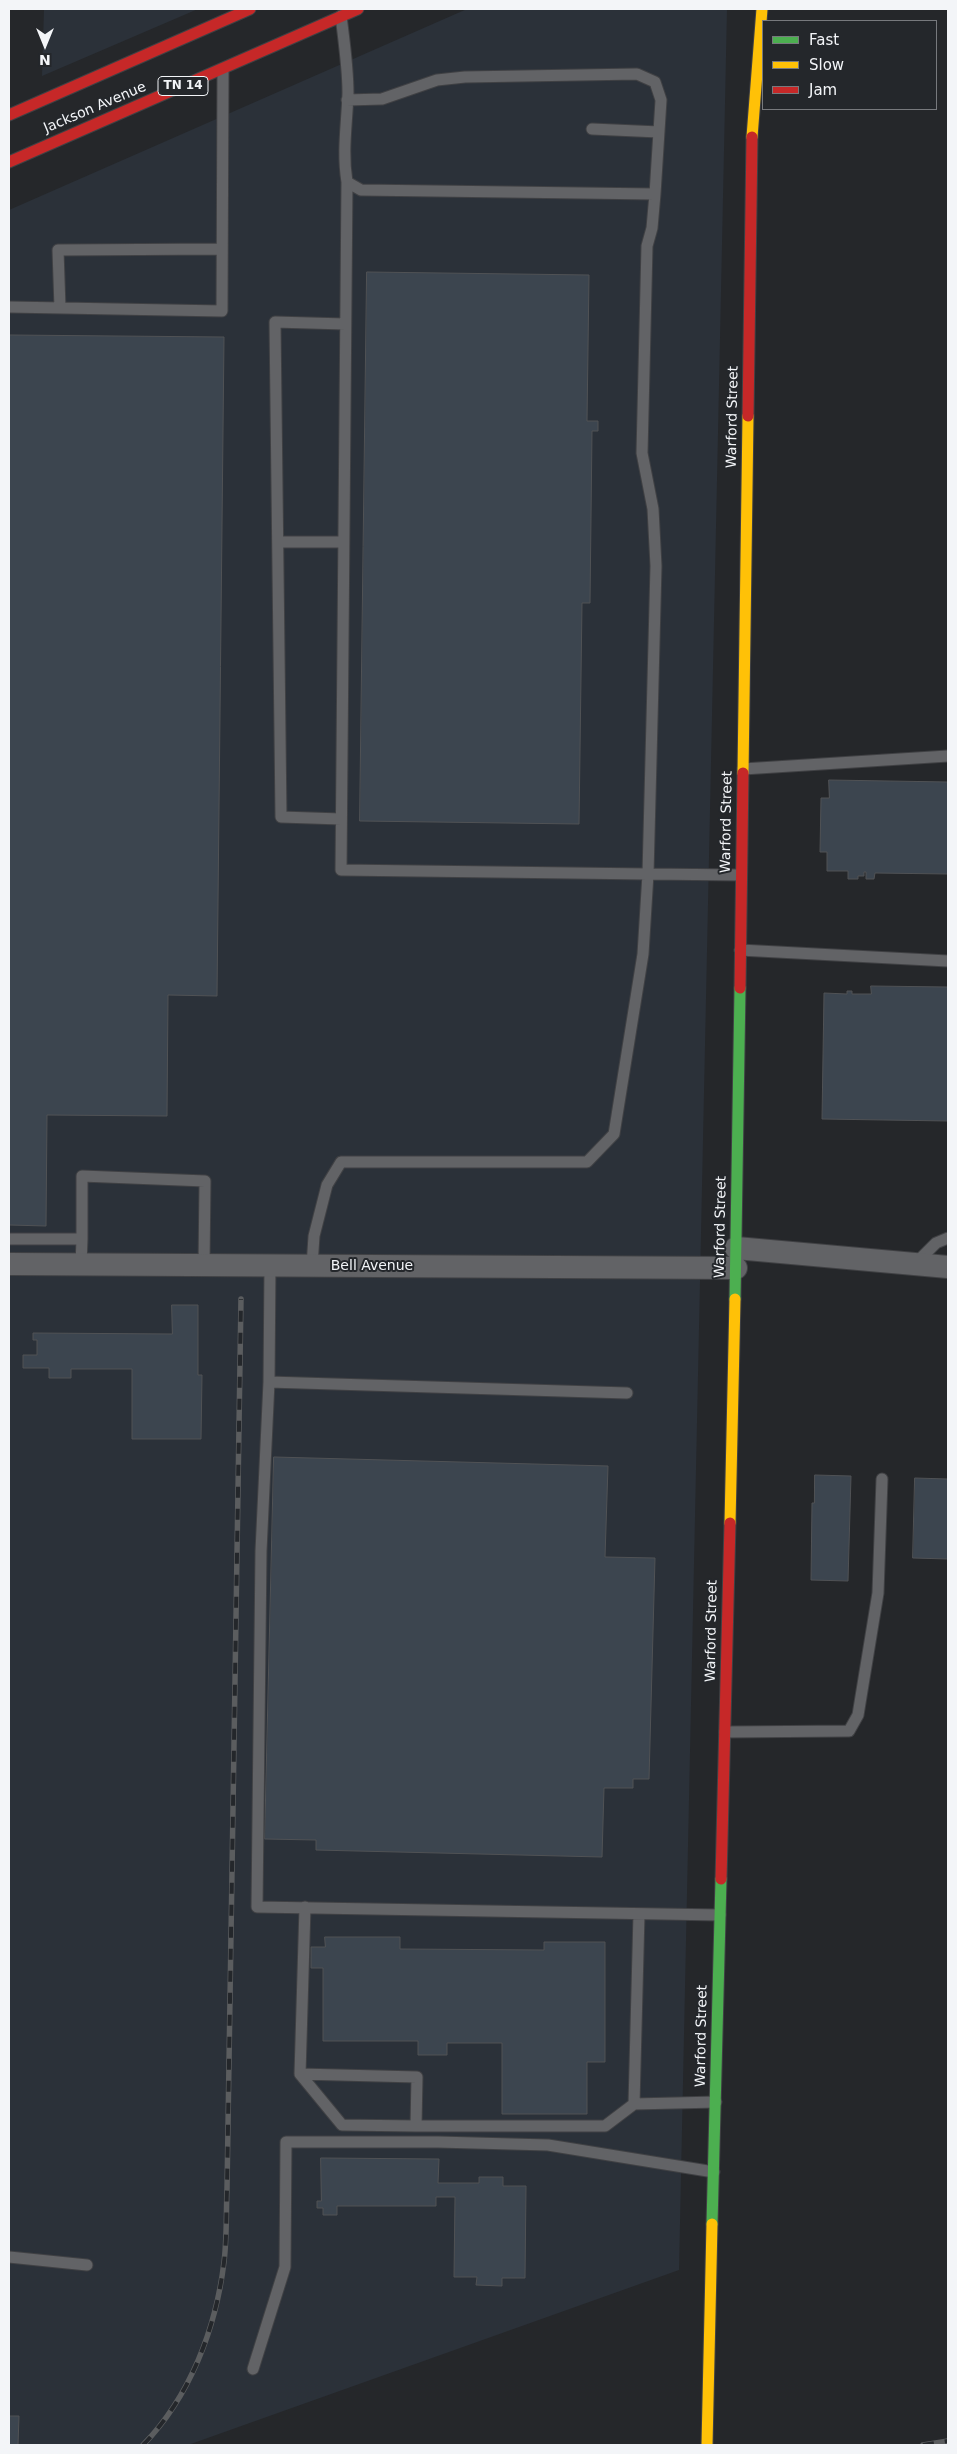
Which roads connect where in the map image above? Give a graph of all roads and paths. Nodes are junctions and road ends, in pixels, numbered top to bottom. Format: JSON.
{"nodes":[{"id":1,"x":250,"y":9,"type":"edge"},
{"id":2,"x":358,"y":9,"type":"edge"},
{"id":3,"x":762,"y":9,"type":"edge"},
{"id":4,"x":341,"y":16,"type":"junction"},
{"id":5,"x":223,"y":69,"type":"junction"},
{"id":6,"x":347,"y":100,"type":"junction"},
{"id":7,"x":9,"y":115,"type":"edge"},
{"id":8,"x":592,"y":129,"type":"dead end"},
{"id":9,"x":659,"y":132,"type":"junction"},
{"id":10,"x":9,"y":162,"type":"edge"},
{"id":11,"x":347,"y":182,"type":"junction"},
{"id":12,"x":655,"y":194,"type":"junction"},
{"id":13,"x":222,"y":249,"type":"junction"},
{"id":14,"x":9,"y":307,"type":"edge"},
{"id":15,"x":60,"y":308,"type":"junction"},
{"id":16,"x":345,"y":324,"type":"junction"},
{"id":17,"x":278,"y":542,"type":"junction"},
{"id":18,"x":343,"y":542,"type":"junction"},
{"id":19,"x":948,"y":756,"type":"edge"},
{"id":20,"x":743,"y":769,"type":"junction"},
{"id":21,"x":341,"y":819,"type":"junction"},
{"id":22,"x":648,"y":874,"type":"junction"},
{"id":23,"x":741,"y":875,"type":"junction"},
{"id":24,"x":740,"y":950,"type":"junction"},
{"id":25,"x":948,"y":961,"type":"edge"},
{"id":26,"x":948,"y":1238,"type":"edge"},
{"id":27,"x":9,"y":1239,"type":"edge"},
{"id":28,"x":82,"y":1239,"type":"junction"},
{"id":29,"x":736,"y":1258,"type":"junction"},
{"id":30,"x":9,"y":1264,"type":"edge"},
{"id":31,"x":915,"y":1264,"type":"junction"},
{"id":32,"x":81,"y":1265,"type":"junction"},
{"id":33,"x":204,"y":1265,"type":"junction"},
{"id":34,"x":270,"y":1266,"type":"junction"},
{"id":35,"x":312,"y":1266,"type":"junction"},
{"id":36,"x":948,"y":1267,"type":"edge"},
{"id":37,"x":269,"y":1382,"type":"junction"},
{"id":38,"x":627,"y":1393,"type":"dead end"},
{"id":39,"x":882,"y":1480,"type":"dead end"},
{"id":40,"x":724,"y":1732,"type":"junction"},
{"id":41,"x":305,"y":1907,"type":"junction"},
{"id":42,"x":639,"y":1914,"type":"junction"},
{"id":43,"x":720,"y":1916,"type":"junction"},
{"id":44,"x":300,"y":2074,"type":"junction"},
{"id":45,"x":716,"y":2102,"type":"junction"},
{"id":46,"x":634,"y":2104,"type":"junction"},
{"id":47,"x":416,"y":2126,"type":"junction"},
{"id":48,"x":714,"y":2172,"type":"junction"},
{"id":49,"x":9,"y":2257,"type":"edge"},
{"id":50,"x":87,"y":2264,"type":"dead end"},
{"id":51,"x":253,"y":2369,"type":"dead end"},
{"id":52,"x":707,"y":2445,"type":"edge"}],
"edges":[{"from":1,"to":7,"type":"main road","name":"Jackson Avenue"},
{"from":2,"to":4,"type":"main road","name":"Jackson Avenue","number":"TN 14"},
{"from":3,"to":20,"type":"main road","name":"Warford Street"},
{"from":4,"to":5,"type":"main road","name":"Jackson Avenue","number":"TN 14"},
{"from":4,"to":6,"type":"lane"},
{"from":5,"to":10,"type":"main road","name":"Jackson Avenue","number":"TN 14"},
{"from":5,"to":13,"type":"lane"},
{"from":6,"to":9,"type":"lane"},
{"from":6,"to":11,"type":"lane"},
{"from":8,"to":9,"type":"lane"},
{"from":9,"to":12,"type":"lane"},
{"from":11,"to":12,"type":"lane"},
{"from":11,"to":16,"type":"lane"},
{"from":12,"to":22,"type":"lane"},
{"from":13,"to":15,"type":"lane"},
{"from":13,"to":15,"type":"lane"},
{"from":14,"to":15,"type":"lane"},
{"from":16,"to":17,"type":"lane"},
{"from":16,"to":18,"type":"lane"},
{"from":17,"to":18,"type":"lane"},
{"from":17,"to":21,"type":"lane"},
{"from":18,"to":21,"type":"lane"},
{"from":19,"to":20,"type":"lane"},
{"from":20,"to":23,"type":"main road","name":"Warford Street"},
{"from":21,"to":22,"type":"lane"},
{"from":22,"to":23,"type":"lane"},
{"from":22,"to":35,"type":"lane"},
{"from":23,"to":24,"type":"main road","name":"Warford Street"},
{"from":24,"to":25,"type":"lane"},
{"from":24,"to":29,"type":"main road","name":"Warford Street"},
{"from":26,"to":31,"type":"lane"},
{"from":27,"to":28,"type":"lane"},
{"from":28,"to":32,"type":"lane"},
{"from":28,"to":33,"type":"lane"},
{"from":29,"to":31,"type":"street","name":"Bell Avenue"},
{"from":29,"to":35,"type":"street","name":"Bell Avenue"},
{"from":29,"to":40,"type":"main road","name":"Warford Street"},
{"from":30,"to":32,"type":"street","name":"Bell Avenue"},
{"from":31,"to":36,"type":"street","name":"Bell Avenue"},
{"from":32,"to":33,"type":"street","name":"Bell Avenue"},
{"from":33,"to":34,"type":"street","name":"Bell Avenue"},
{"from":34,"to":35,"type":"street","name":"Bell Avenue"},
{"from":34,"to":37,"type":"lane"},
{"from":37,"to":38,"type":"lane"},
{"from":37,"to":41,"type":"lane"},
{"from":39,"to":40,"type":"lane"},
{"from":40,"to":43,"type":"main road","name":"Warford Street"},
{"from":41,"to":42,"type":"lane"},
{"from":41,"to":44,"type":"lane"},
{"from":42,"to":43,"type":"lane"},
{"from":42,"to":46,"type":"lane"},
{"from":43,"to":45,"type":"main road","name":"Warford Street"},
{"from":44,"to":47,"type":"lane"},
{"from":44,"to":47,"type":"lane"},
{"from":45,"to":46,"type":"lane"},
{"from":45,"to":48,"type":"main road","name":"Warford Street"},
{"from":46,"to":47,"type":"lane"},
{"from":48,"to":51,"type":"lane"},
{"from":48,"to":52,"type":"main road","name":"Warford Street"},
{"from":49,"to":50,"type":"lane"}]}
